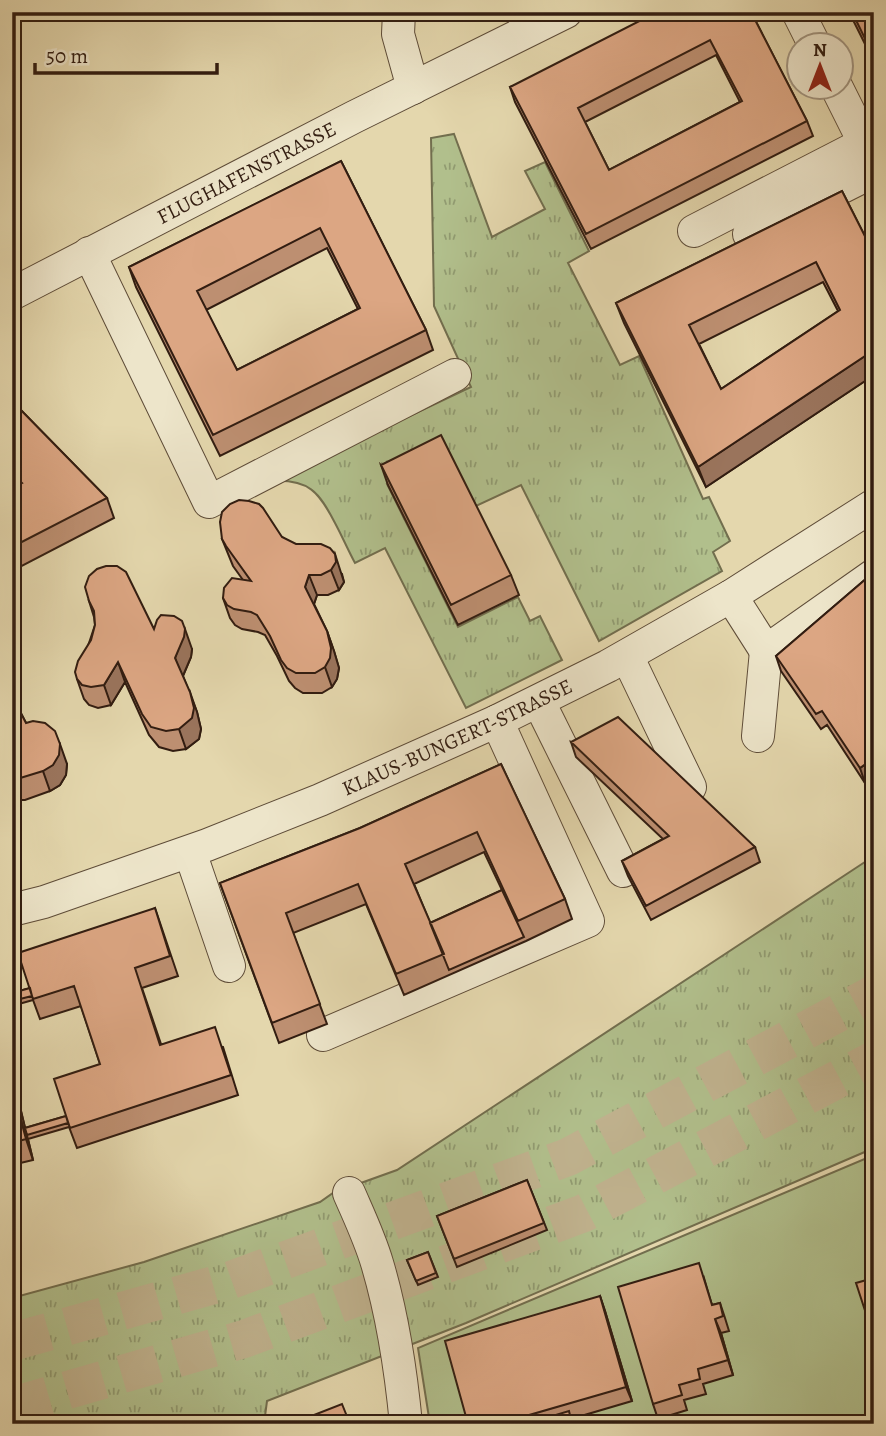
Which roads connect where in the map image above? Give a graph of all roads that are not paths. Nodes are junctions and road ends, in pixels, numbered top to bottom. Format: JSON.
{"nodes":[{"id":1,"x":399,"y":12,"type":"edge"},
{"id":2,"x":566,"y":12,"type":"edge"},
{"id":3,"x":798,"y":12,"type":"edge"},
{"id":4,"x":808,"y":32,"type":"edge"},
{"id":5,"x":413,"y":88,"type":"junction"},
{"id":6,"x":854,"y":101,"type":"edge"},
{"id":7,"x":871,"y":159,"type":"edge"},
{"id":8,"x":694,"y":231,"type":"dead end"},
{"id":9,"x":748,"y":234,"type":"edge"},
{"id":10,"x":89,"y":253,"type":"junction"},
{"id":11,"x":12,"y":294,"type":"edge"},
{"id":12,"x":455,"y":375,"type":"dead end"},
{"id":13,"x":874,"y":505,"type":"edge"},
{"id":14,"x":874,"y":575,"type":"edge"},
{"id":15,"x":731,"y":596,"type":"junction"},
{"id":16,"x":766,"y":651,"type":"junction"},
{"id":17,"x":627,"y":656,"type":"junction"},
{"id":18,"x":539,"y":702,"type":"junction"},
{"id":19,"x":497,"y":721,"type":"junction"},
{"id":20,"x":758,"y":736,"type":"dead end"},
{"id":21,"x":690,"y":787,"type":"edge"},
{"id":22,"x":190,"y":852,"type":"junction"},
{"id":23,"x":623,"y":871,"type":"edge"},
{"id":24,"x":12,"y":911,"type":"edge"},
{"id":25,"x":229,"y":966,"type":"dead end"},
{"id":26,"x":323,"y":1035,"type":"dead end"},
{"id":27,"x":349,"y":1193,"type":"dead end"},
{"id":28,"x":406,"y":1424,"type":"edge"}],
"edges":[{"from":1,"to":5,"type":"street"},
{"from":2,"to":5,"type":"street","name":"FLUGHAFENSTRASSE"},
{"from":3,"to":4,"type":"street"},
{"from":5,"to":10,"type":"street","name":"FLUGHAFENSTRASSE"},
{"from":6,"to":7,"type":"street"},
{"from":7,"to":8,"type":"street"},
{"from":7,"to":9,"type":"street"},
{"from":10,"to":11,"type":"street","name":"FLUGHAFENSTRASSE"},
{"from":10,"to":12,"type":"street"},
{"from":13,"to":15,"type":"street","name":"KLAUS-BUNGERT-STRASSE"},
{"from":14,"to":16,"type":"street"},
{"from":15,"to":16,"type":"street"},
{"from":15,"to":17,"type":"street","name":"KLAUS-BUNGERT-STRASSE"},
{"from":16,"to":20,"type":"street"},
{"from":17,"to":18,"type":"street","name":"KLAUS-BUNGERT-STRASSE"},
{"from":17,"to":21,"type":"street"},
{"from":18,"to":19,"type":"street","name":"KLAUS-BUNGERT-STRASSE"},
{"from":18,"to":23,"type":"street"},
{"from":19,"to":22,"type":"street","name":"KLAUS-BUNGERT-STRASSE"},
{"from":19,"to":26,"type":"street"},
{"from":22,"to":24,"type":"street","name":"KLAUS-BUNGERT-STRASSE"},
{"from":22,"to":25,"type":"street"},
{"from":27,"to":28,"type":"street"}]}
